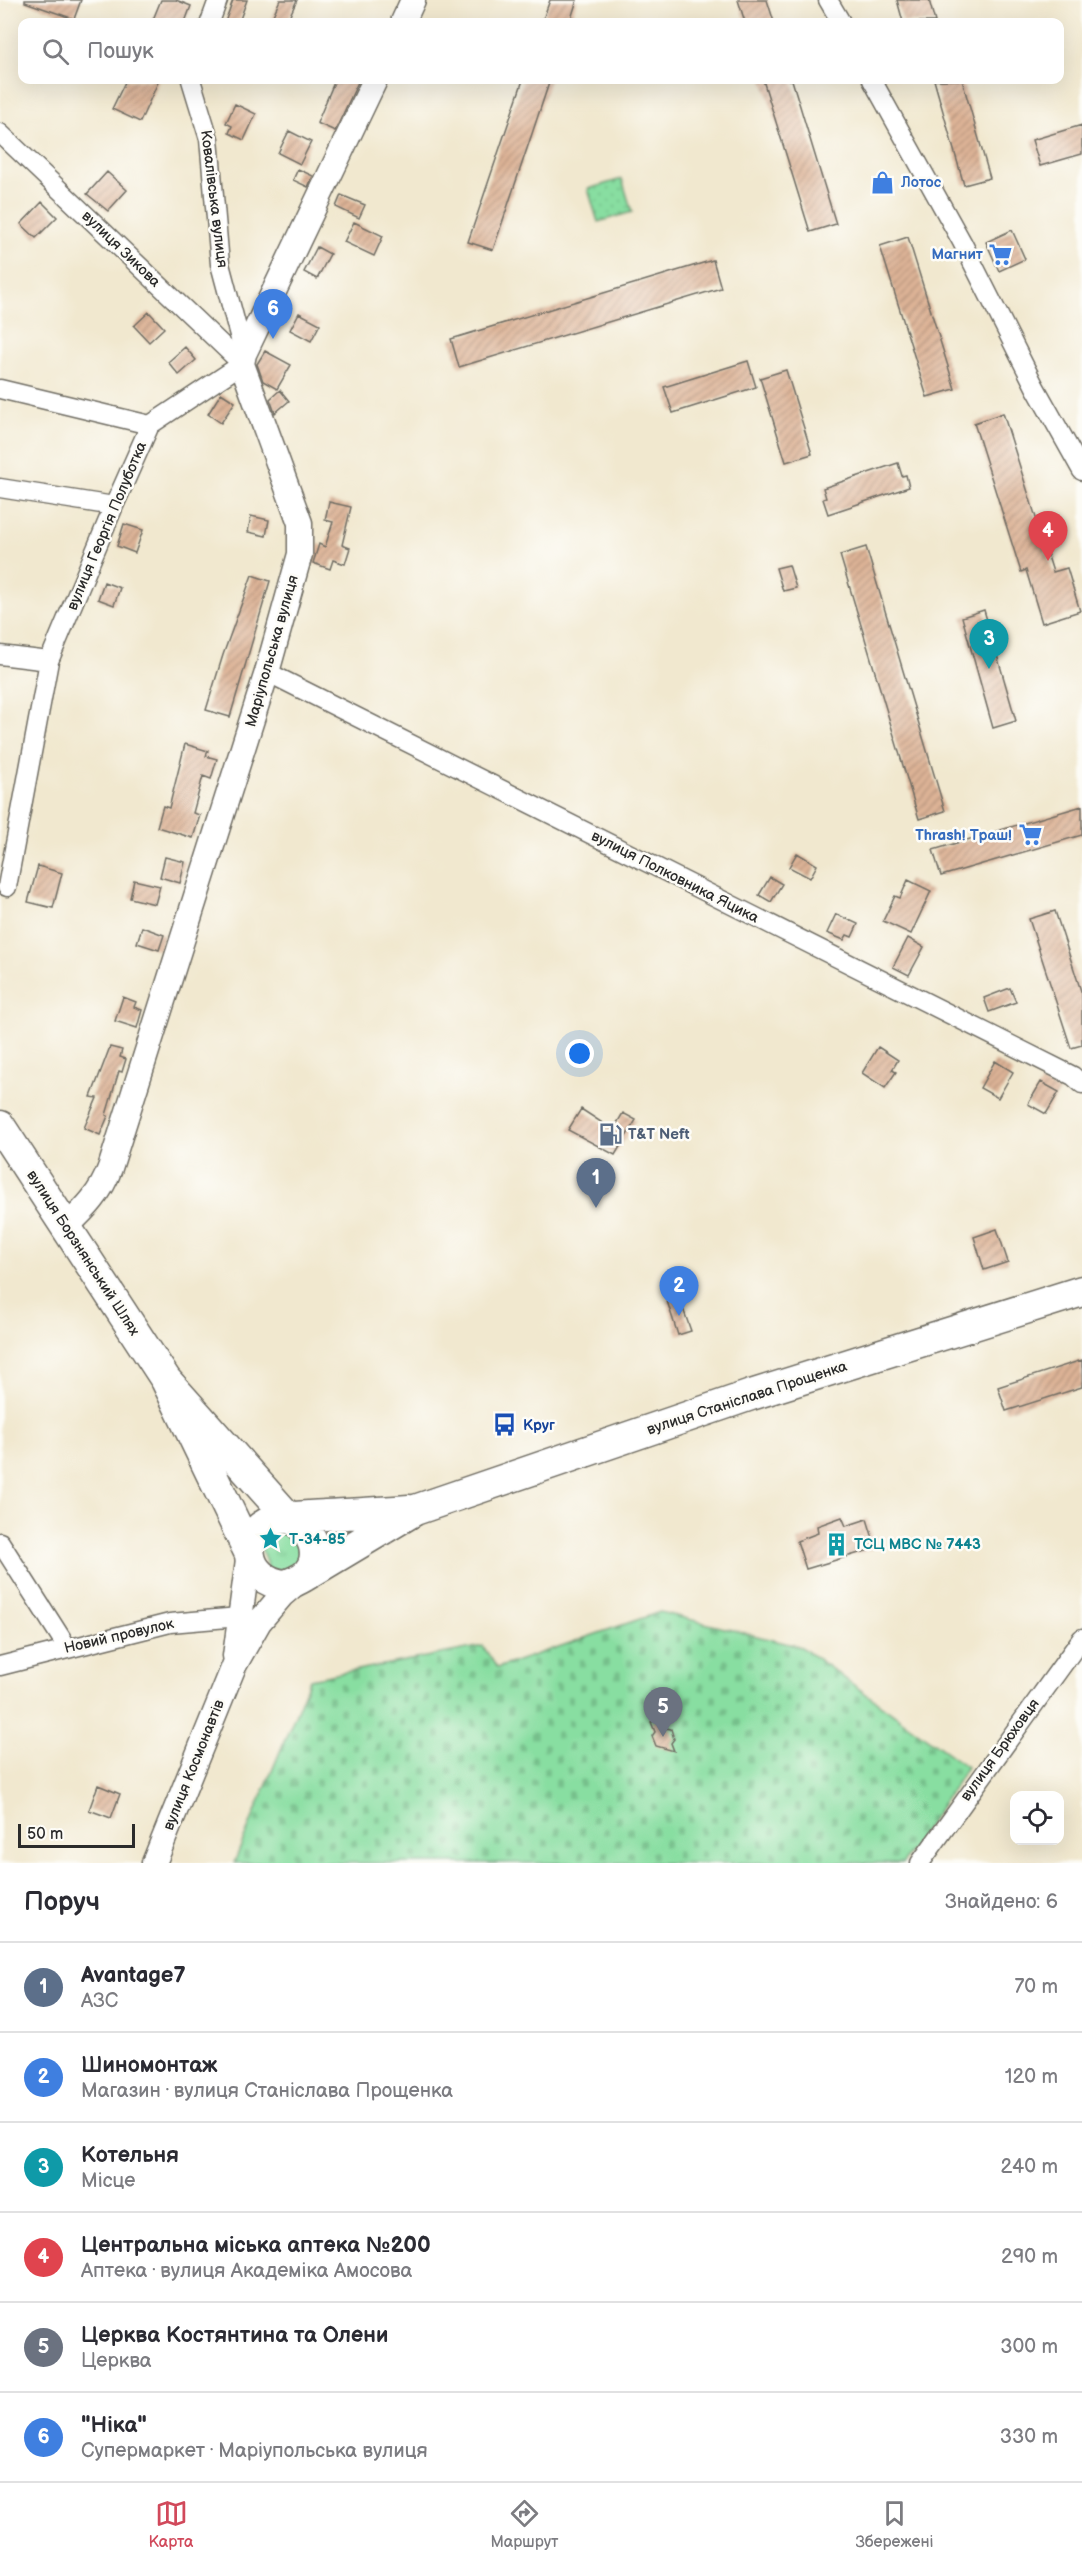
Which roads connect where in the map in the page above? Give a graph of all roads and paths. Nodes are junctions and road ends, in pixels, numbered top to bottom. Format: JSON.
{"nodes":[{"id":1,"x":218,"y":0,"type":"edge"},
{"id":2,"x":414,"y":0,"type":"edge"},
{"id":3,"x":828,"y":0,"type":"edge"},
{"id":4,"x":211,"y":18,"type":"edge"},
{"id":5,"x":405,"y":18,"type":"edge"},
{"id":6,"x":839,"y":18,"type":"edge"},
{"id":7,"x":192,"y":84,"type":"edge"},
{"id":8,"x":373,"y":84,"type":"edge"},
{"id":9,"x":874,"y":84,"type":"edge"},
{"id":10,"x":0,"y":133,"type":"edge"},
{"id":11,"x":243,"y":359,"type":"junction"},
{"id":12,"x":0,"y":389,"type":"edge"},
{"id":13,"x":150,"y":425,"type":"junction"},
{"id":14,"x":1082,"y":471,"type":"edge"},
{"id":15,"x":0,"y":488,"type":"edge"},
{"id":16,"x":114,"y":506,"type":"junction"},
{"id":17,"x":0,"y":655,"type":"edge"},
{"id":18,"x":49,"y":661,"type":"junction"},
{"id":19,"x":267,"y":672,"type":"junction"},
{"id":20,"x":7,"y":887,"type":"dead end"},
{"id":21,"x":1082,"y":1084,"type":"edge"},
{"id":22,"x":0,"y":1126,"type":"edge"},
{"id":23,"x":67,"y":1226,"type":"junction"},
{"id":24,"x":1082,"y":1291,"type":"edge"},
{"id":25,"x":166,"y":1380,"type":"junction"},
{"id":26,"x":415,"y":1510,"type":"junction"},
{"id":27,"x":288,"y":1517,"type":"junction"},
{"id":28,"x":0,"y":1542,"type":"edge"},
{"id":29,"x":249,"y":1552,"type":"junction"},
{"id":30,"x":303,"y":1577,"type":"junction"},
{"id":31,"x":239,"y":1617,"type":"junction"},
{"id":32,"x":1082,"y":1638,"type":"edge"},
{"id":33,"x":68,"y":1647,"type":"junction"},
{"id":34,"x":0,"y":1666,"type":"edge"},
{"id":35,"x":234,"y":1666,"type":"junction"},
{"id":36,"x":154,"y":1863,"type":"edge"},
{"id":37,"x":920,"y":1863,"type":"edge"}],
"edges":[{"from":1,"to":4,"type":"street"},
{"from":2,"to":5,"type":"street"},
{"from":3,"to":6,"type":"street"},
{"from":7,"to":11,"type":"street","name":"Ковалівська вулиця"},
{"from":8,"to":11,"type":"street"},
{"from":9,"to":14,"type":"street"},
{"from":10,"to":11,"type":"street","name":"вулиця Зикова"},
{"from":11,"to":13,"type":"street","name":"вулиця Георгія Полуботка"},
{"from":11,"to":19,"type":"street","name":"Маріупольська вулиця"},
{"from":12,"to":13,"type":"street"},
{"from":13,"to":16,"type":"street","name":"вулиця Георгія Полуботка"},
{"from":15,"to":16,"type":"street"},
{"from":16,"to":18,"type":"street","name":"вулиця Георгія Полуботка"},
{"from":17,"to":18,"type":"street"},
{"from":18,"to":20,"type":"street","name":"вулиця Георгія Полуботка"},
{"from":19,"to":21,"type":"street","name":"вулиця Полковника Яцика"},
{"from":19,"to":23,"type":"street","name":"Маріупольська вулиця"},
{"from":22,"to":23,"type":"main road","name":"вулиця Борзнянський Шлях"},
{"from":23,"to":25,"type":"main road","name":"вулиця Борзнянський Шлях"},
{"from":24,"to":26,"type":"main road","name":"вулиця Станіслава Прощенка"},
{"from":25,"to":27,"type":"main road","name":"вулиця Борзнянський Шлях"},
{"from":25,"to":29,"type":"main road","name":"вулиця Борзнянський Шлях"},
{"from":26,"to":27,"type":"main road","name":"вулиця Станіслава Прощенка"},
{"from":26,"to":30,"type":"main road","name":"вулиця Станіслава Прощенка"},
{"from":27,"to":29,"type":"main road"},
{"from":27,"to":30,"type":"main road"},
{"from":28,"to":33,"type":"street"},
{"from":29,"to":30,"type":"main road"},
{"from":29,"to":31,"type":"street","name":"вулиця Космонавтів"},
{"from":30,"to":35,"type":"street","name":"вулиця Космонавтів"},
{"from":31,"to":33,"type":"street","name":"Новий провулок"},
{"from":31,"to":35,"type":"street","name":"вулиця Космонавтів"},
{"from":32,"to":37,"type":"street","name":"вулиця Брюховця"},
{"from":33,"to":34,"type":"street","name":"Новий провулок"},
{"from":35,"to":36,"type":"street","name":"вулиця Космонавтів"}]}
